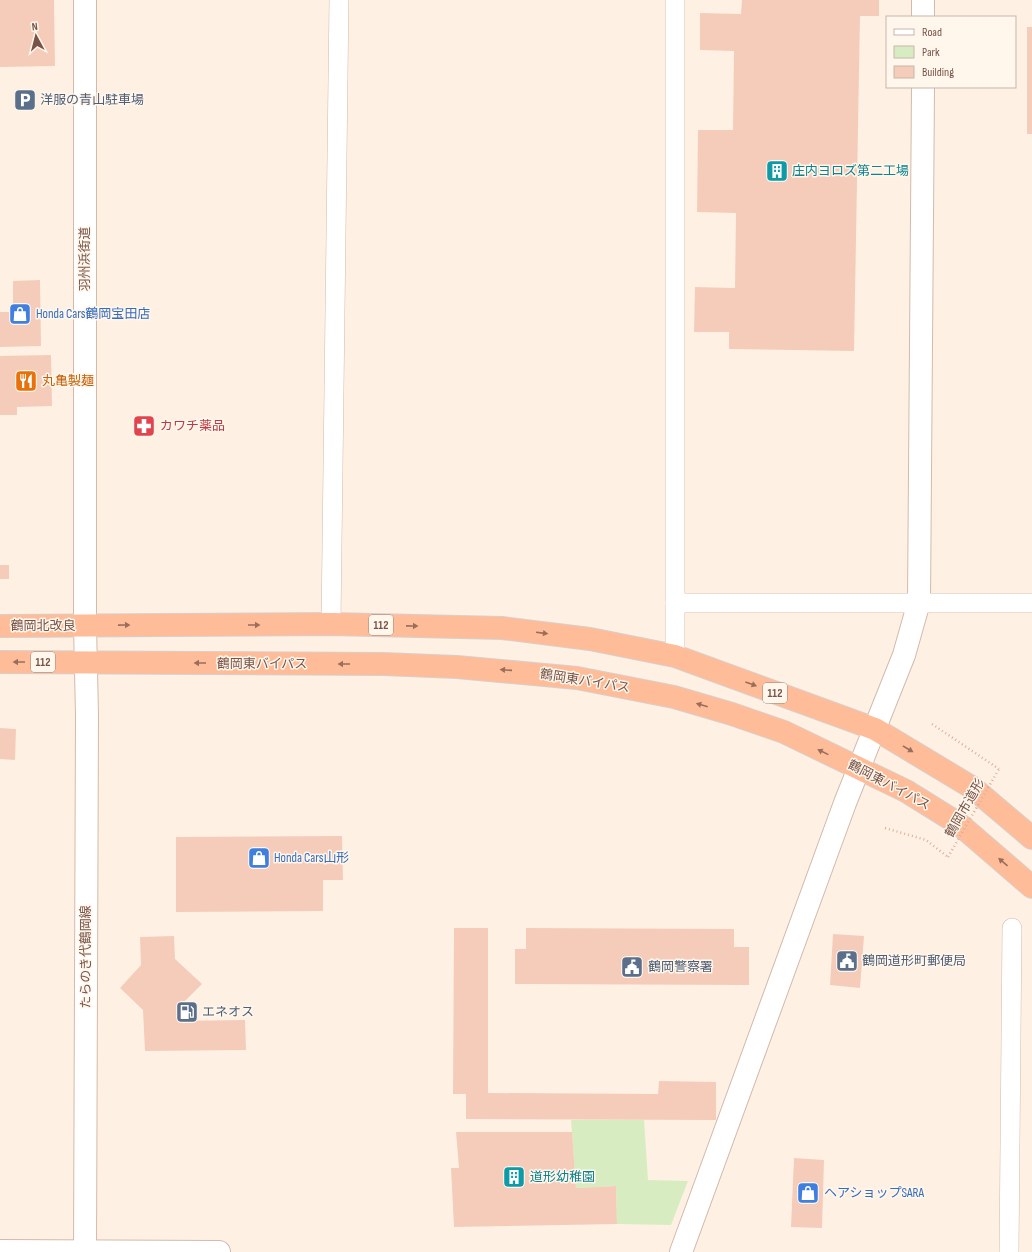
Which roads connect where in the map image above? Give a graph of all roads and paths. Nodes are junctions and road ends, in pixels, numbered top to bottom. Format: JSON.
{"nodes":[{"id":1,"x":85,"y":0,"type":"edge"},
{"id":2,"x":339,"y":0,"type":"edge"},
{"id":3,"x":675,"y":0,"type":"edge"},
{"id":4,"x":923,"y":0,"type":"edge"},
{"id":5,"x":923,"y":16,"type":"edge"},
{"id":6,"x":923,"y":88,"type":"edge"},
{"id":7,"x":919,"y":602,"type":"junction"},
{"id":8,"x":675,"y":603,"type":"junction"},
{"id":9,"x":1032,"y":603,"type":"edge"},
{"id":10,"x":331,"y":624,"type":"junction"},
{"id":11,"x":0,"y":626,"type":"edge"},
{"id":12,"x":85,"y":626,"type":"junction"},
{"id":13,"x":675,"y":656,"type":"junction"},
{"id":14,"x":0,"y":662,"type":"edge"},
{"id":15,"x":86,"y":662,"type":"junction"},
{"id":16,"x":932,"y":724,"type":"dead end"},
{"id":17,"x":875,"y":729,"type":"junction"},
{"id":18,"x":858,"y":769,"type":"junction"},
{"id":19,"x":885,"y":828,"type":"dead end"},
{"id":20,"x":1032,"y":838,"type":"edge"},
{"id":21,"x":1032,"y":887,"type":"edge"},
{"id":22,"x":1012,"y":928,"type":"dead end"},
{"id":23,"x":0,"y":1251,"type":"edge"},
{"id":24,"x":85,"y":1252,"type":"edge"},
{"id":25,"x":219,"y":1252,"type":"edge"},
{"id":26,"x":680,"y":1252,"type":"edge"},
{"id":27,"x":1009,"y":1252,"type":"edge"}],
"edges":[{"from":1,"to":12,"type":"street","name":"羽州浜街道"},
{"from":2,"to":10,"type":"street"},
{"from":3,"to":8,"type":"street"},
{"from":4,"to":5,"type":"street"},
{"from":6,"to":7,"type":"street"},
{"from":7,"to":8,"type":"street"},
{"from":7,"to":9,"type":"street"},
{"from":7,"to":17,"type":"street"},
{"from":8,"to":13,"type":"street"},
{"from":12,"to":10,"type":"highway","number":"112","one_way":true},
{"from":10,"to":13,"type":"highway","number":"112","one_way":true},
{"from":11,"to":12,"type":"highway","name":"鶴岡北改良","number":"112"},
{"from":12,"to":15,"type":"street","name":"羽州浜街道"},
{"from":13,"to":17,"type":"highway","number":"112","one_way":true},
{"from":15,"to":14,"type":"highway","number":"112","one_way":true},
{"from":18,"to":15,"type":"highway","name":"鶴岡東バイパス","number":"112","one_way":true},
{"from":15,"to":24,"type":"street","name":"たらのき代鶴岡線"},
{"from":16,"to":19,"type":"path","name":"鶴岡市道形","bridge":true},
{"from":17,"to":18,"type":"street"},
{"from":17,"to":20,"type":"highway","number":"112","one_way":true},
{"from":21,"to":18,"type":"highway","name":"鶴岡東バイパス","number":"112","one_way":true},
{"from":18,"to":26,"type":"street"},
{"from":22,"to":27,"type":"street"},
{"from":23,"to":24,"type":"street"},
{"from":24,"to":25,"type":"street"}]}
